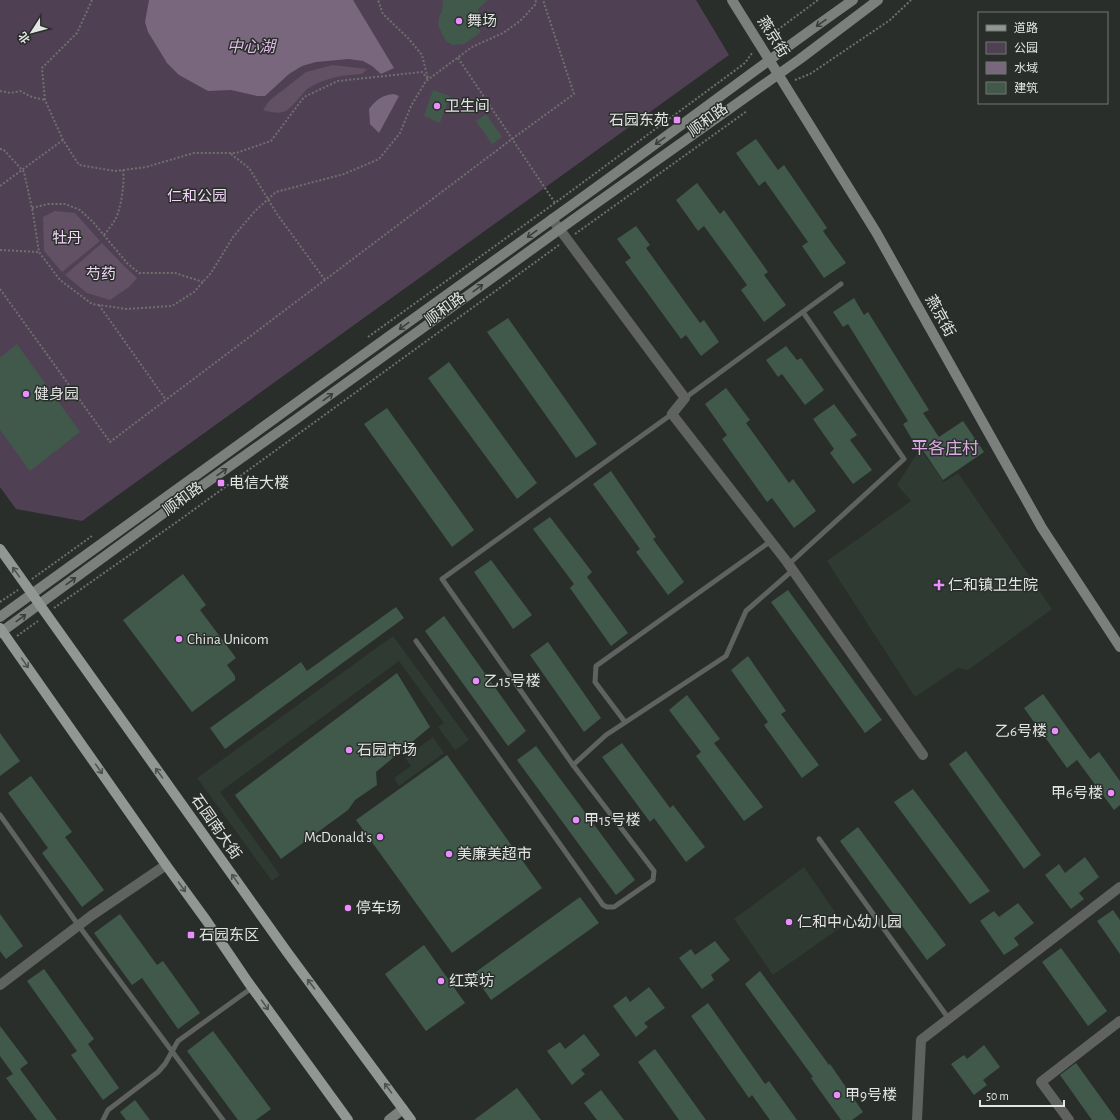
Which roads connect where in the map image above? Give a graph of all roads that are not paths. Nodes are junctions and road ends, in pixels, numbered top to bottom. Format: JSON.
{"nodes":[{"id":1,"x":732,"y":0,"type":"edge"},
{"id":2,"x":853,"y":0,"type":"edge"},
{"id":3,"x":878,"y":0,"type":"edge"},
{"id":4,"x":770,"y":60,"type":"junction"},
{"id":5,"x":778,"y":74,"type":"junction"},
{"id":6,"x":552,"y":219,"type":"junction"},
{"id":7,"x":560,"y":229,"type":"junction"},
{"id":8,"x":841,"y":284,"type":"dead end"},
{"id":9,"x":802,"y":312,"type":"junction"},
{"id":10,"x":685,"y":398,"type":"junction"},
{"id":11,"x":672,"y":414,"type":"junction"},
{"id":12,"x":772,"y":541,"type":"junction"},
{"id":13,"x":0,"y":549,"type":"edge"},
{"id":14,"x":791,"y":567,"type":"junction"},
{"id":15,"x":32,"y":594,"type":"junction"},
{"id":16,"x":40,"y":604,"type":"junction"},
{"id":17,"x":0,"y":617,"type":"edge"},
{"id":18,"x":1,"y":630,"type":"edge"},
{"id":19,"x":416,"y":641,"type":"dead end"},
{"id":20,"x":1120,"y":647,"type":"edge"},
{"id":21,"x":625,"y":722,"type":"junction"},
{"id":22,"x":923,"y":755,"type":"dead end"},
{"id":23,"x":573,"y":765,"type":"junction"},
{"id":24,"x":0,"y":815,"type":"edge"},
{"id":25,"x":819,"y":839,"type":"dead end"},
{"id":26,"x":166,"y":865,"type":"junction"},
{"id":27,"x":1120,"y":887,"type":"edge"},
{"id":28,"x":79,"y":926,"type":"junction"},
{"id":29,"x":0,"y":985,"type":"edge"},
{"id":30,"x":253,"y":987,"type":"junction"},
{"id":31,"x":949,"y":1019,"type":"junction"},
{"id":32,"x":1120,"y":1020,"type":"edge"},
{"id":33,"x":172,"y":1052,"type":"junction"},
{"id":34,"x":404,"y":1109,"type":"junction"},
{"id":35,"x":102,"y":1120,"type":"edge"},
{"id":36,"x":223,"y":1120,"type":"edge"},
{"id":37,"x":348,"y":1120,"type":"edge"},
{"id":38,"x":389,"y":1120,"type":"edge"},
{"id":39,"x":411,"y":1120,"type":"edge"},
{"id":40,"x":917,"y":1120,"type":"edge"},
{"id":41,"x":1070,"y":1120,"type":"edge"}],
"edges":[{"from":1,"to":4,"type":"main road","name":"燕京街"},
{"from":2,"to":4,"type":"main road","name":"顺和路","one_way":true},
{"from":3,"to":5,"type":"main road","name":"顺和路"},
{"from":4,"to":5,"type":"main road","name":"燕京街"},
{"from":4,"to":6,"type":"main road","name":"顺和路","one_way":true},
{"from":5,"to":7,"type":"main road","name":"顺和路"},
{"from":5,"to":20,"type":"main road","name":"燕京街"},
{"from":6,"to":7,"type":"street"},
{"from":6,"to":15,"type":"main road","name":"顺和路","one_way":true},
{"from":7,"to":10,"type":"street"},
{"from":16,"to":7,"type":"main road","name":"顺和路","one_way":true},
{"from":8,"to":9,"type":"lane"},
{"from":9,"to":10,"type":"lane"},
{"from":9,"to":14,"type":"lane"},
{"from":10,"to":11,"type":"street"},
{"from":11,"to":12,"type":"street"},
{"from":11,"to":23,"type":"lane"},
{"from":12,"to":14,"type":"street"},
{"from":12,"to":21,"type":"lane"},
{"from":15,"to":13,"type":"main road","name":"石园南大街","one_way":true},
{"from":14,"to":21,"type":"lane"},
{"from":14,"to":22,"type":"street"},
{"from":15,"to":16,"type":"main road","name":"石园南大街"},
{"from":15,"to":17,"type":"main road","name":"顺和路"},
{"from":18,"to":16,"type":"main road","name":"顺和路","one_way":true},
{"from":34,"to":16,"type":"main road","name":"石园南大街","one_way":true},
{"from":18,"to":26,"type":"main road","one_way":true},
{"from":19,"to":23,"type":"lane"},
{"from":21,"to":23,"type":"lane"},
{"from":24,"to":28,"type":"lane"},
{"from":25,"to":31,"type":"lane"},
{"from":26,"to":28,"type":"street"},
{"from":26,"to":30,"type":"main road","one_way":true},
{"from":27,"to":31,"type":"street"},
{"from":28,"to":29,"type":"street"},
{"from":28,"to":33,"type":"lane"},
{"from":30,"to":33,"type":"lane"},
{"from":30,"to":37,"type":"main road","one_way":true},
{"from":31,"to":40,"type":"street"},
{"from":32,"to":41,"type":"street"},
{"from":33,"to":35,"type":"lane"},
{"from":33,"to":36,"type":"lane"},
{"from":34,"to":38,"type":"main road"},
{"from":34,"to":39,"type":"main road","name":"石园南大街"}]}
